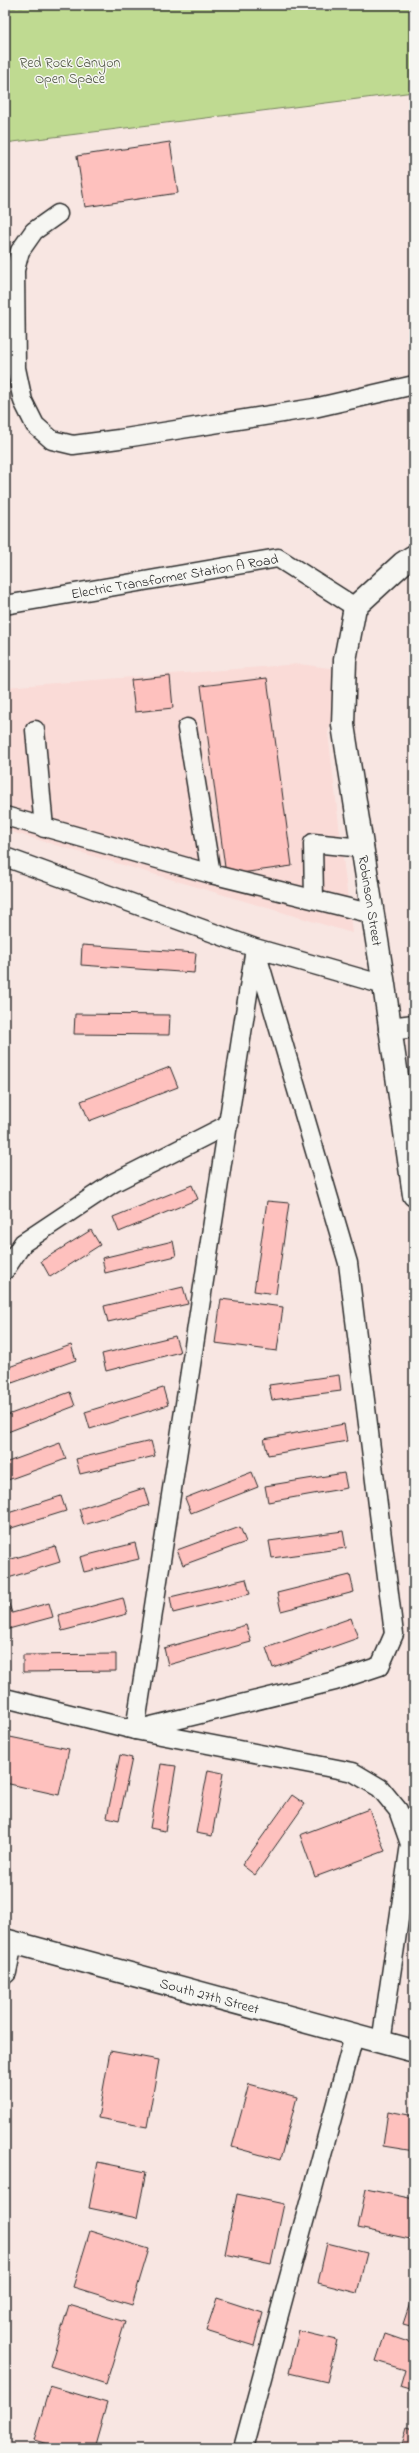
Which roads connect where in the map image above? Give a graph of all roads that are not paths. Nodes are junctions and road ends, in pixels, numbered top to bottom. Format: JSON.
{"nodes":[{"id":1,"x":58,"y":214,"type":"dead end"},
{"id":2,"x":414,"y":385,"type":"edge"},
{"id":3,"x":414,"y":556,"type":"edge"},
{"id":4,"x":5,"y":605,"type":"edge"},
{"id":5,"x":355,"y":607,"type":"junction"},
{"id":6,"x":187,"y":728,"type":"dead end"},
{"id":7,"x":35,"y":730,"type":"dead end"},
{"id":8,"x":5,"y":816,"type":"edge"},
{"id":9,"x":44,"y":828,"type":"junction"},
{"id":10,"x":362,"y":848,"type":"junction"},
{"id":11,"x":5,"y":857,"type":"edge"},
{"id":12,"x":211,"y":874,"type":"junction"},
{"id":13,"x":314,"y":899,"type":"junction"},
{"id":14,"x":373,"y":914,"type":"junction"},
{"id":15,"x":255,"y":948,"type":"junction"},
{"id":16,"x":384,"y":985,"type":"junction"},
{"id":17,"x":414,"y":1026,"type":"edge"},
{"id":18,"x":390,"y":1029,"type":"junction"},
{"id":19,"x":229,"y":1124,"type":"junction"},
{"id":20,"x":414,"y":1195,"type":"edge"},
{"id":21,"x":5,"y":1270,"type":"edge"},
{"id":22,"x":5,"y":1698,"type":"edge"},
{"id":23,"x":136,"y":1730,"type":"junction"},
{"id":24,"x":8,"y":1941,"type":"edge"},
{"id":25,"x":5,"y":1972,"type":"edge"},
{"id":26,"x":354,"y":2036,"type":"junction"},
{"id":27,"x":381,"y":2043,"type":"junction"},
{"id":28,"x":414,"y":2051,"type":"edge"},
{"id":29,"x":243,"y":2448,"type":"edge"}],
"edges":[{"from":1,"to":2,"type":"lane"},
{"from":3,"to":5,"type":"street"},
{"from":4,"to":5,"type":"lane","name":"Electric Transformer Station A Road"},
{"from":5,"to":10,"type":"street","name":"Robinson Street"},
{"from":6,"to":12,"type":"lane"},
{"from":7,"to":9,"type":"lane"},
{"from":8,"to":9,"type":"lane"},
{"from":9,"to":12,"type":"lane"},
{"from":10,"to":13,"type":"lane"},
{"from":10,"to":14,"type":"street","name":"Robinson Street"},
{"from":11,"to":15,"type":"lane"},
{"from":12,"to":13,"type":"lane"},
{"from":13,"to":14,"type":"lane"},
{"from":14,"to":16,"type":"street","name":"Robinson Street"},
{"from":15,"to":16,"type":"lane"},
{"from":15,"to":19,"type":"lane"},
{"from":15,"to":23,"type":"lane"},
{"from":16,"to":18,"type":"street","name":"Robinson Street"},
{"from":17,"to":18,"type":"street"},
{"from":18,"to":20,"type":"street","name":"Robinson Street"},
{"from":19,"to":21,"type":"lane"},
{"from":19,"to":23,"type":"lane"},
{"from":22,"to":23,"type":"lane"},
{"from":23,"to":27,"type":"lane"},
{"from":24,"to":25,"type":"street"},
{"from":24,"to":26,"type":"street","name":"South 27th Street"},
{"from":26,"to":27,"type":"street","name":"South 27th Street"},
{"from":26,"to":29,"type":"lane"},
{"from":27,"to":28,"type":"street","name":"South 27th Street"}]}
